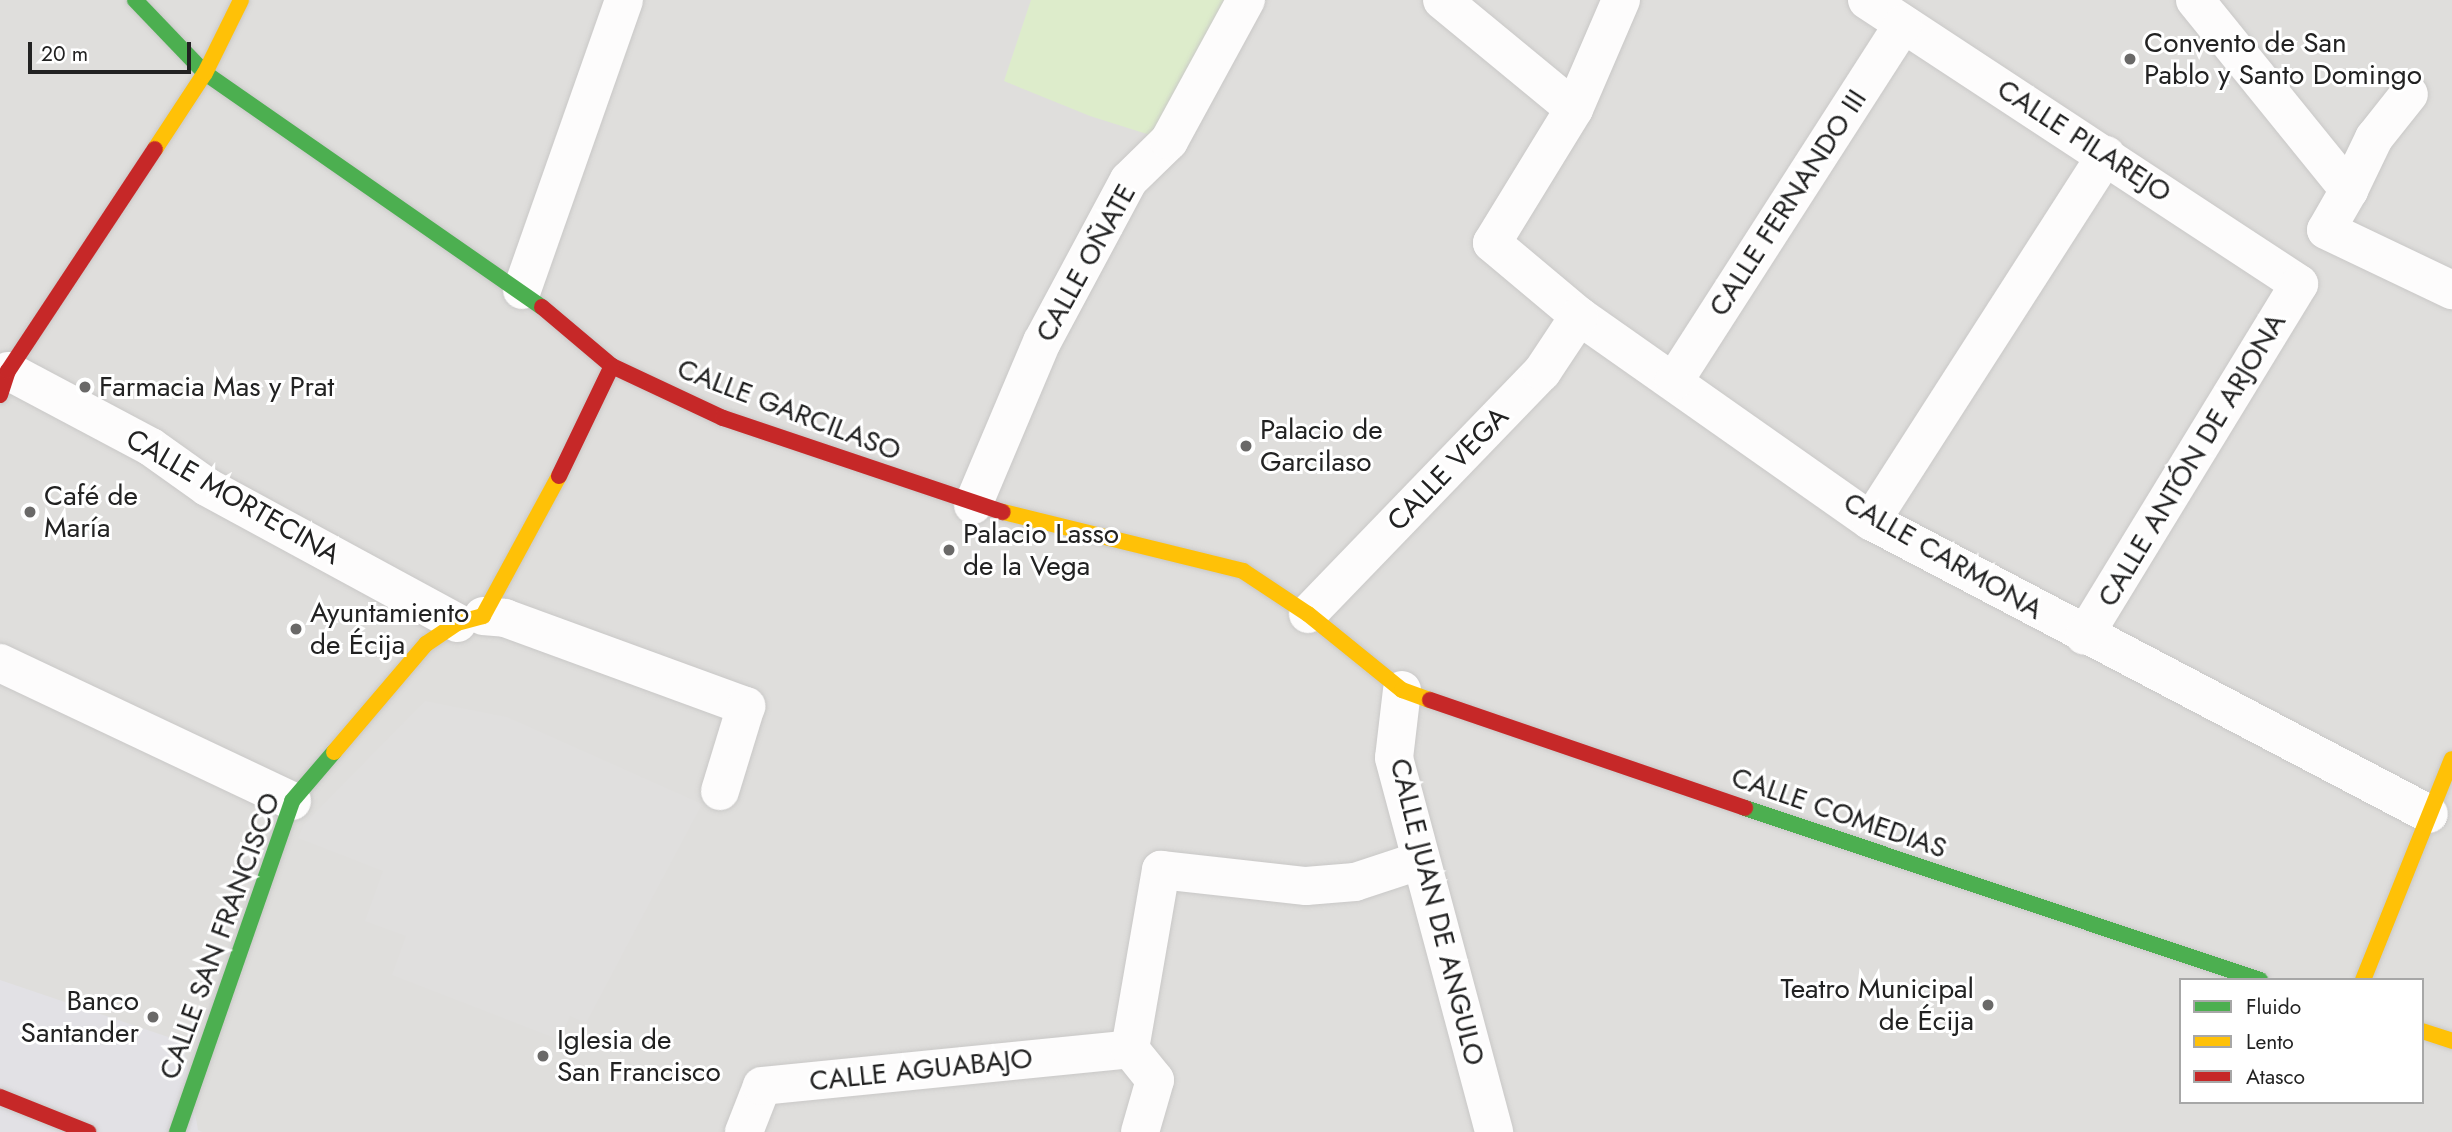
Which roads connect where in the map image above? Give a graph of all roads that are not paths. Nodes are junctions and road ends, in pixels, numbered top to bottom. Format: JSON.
{"nodes":[{"id":1,"x":135,"y":0,"type":"edge"},
{"id":2,"x":241,"y":0,"type":"edge"},
{"id":3,"x":624,"y":0,"type":"edge"},
{"id":4,"x":1246,"y":0,"type":"edge"},
{"id":5,"x":1442,"y":0,"type":"edge"},
{"id":6,"x":1621,"y":0,"type":"edge"},
{"id":7,"x":1867,"y":0,"type":"edge"},
{"id":8,"x":2196,"y":0,"type":"edge"},
{"id":9,"x":1903,"y":24,"type":"junction"},
{"id":10,"x":205,"y":73,"type":"junction"},
{"id":11,"x":2409,"y":94,"type":"dead end"},
{"id":12,"x":1574,"y":109,"type":"junction"},
{"id":13,"x":2106,"y":155,"type":"junction"},
{"id":14,"x":2349,"y":190,"type":"junction"},
{"id":15,"x":2299,"y":284,"type":"joint"},
{"id":16,"x":522,"y":290,"type":"junction"},
{"id":17,"x":2452,"y":290,"type":"edge"},
{"id":18,"x":1579,"y":316,"type":"junction"},
{"id":19,"x":612,"y":366,"type":"junction"},
{"id":20,"x":1674,"y":381,"type":"junction"},
{"id":21,"x":4,"y":383,"type":"edge"},
{"id":22,"x":973,"y":505,"type":"junction"},
{"id":23,"x":1871,"y":521,"type":"junction"},
{"id":24,"x":1308,"y":614,"type":"junction"},
{"id":25,"x":470,"y":619,"type":"junction"},
{"id":26,"x":2084,"y":636,"type":"junction"},
{"id":27,"x":0,"y":663,"type":"edge"},
{"id":28,"x":1402,"y":690,"type":"junction"},
{"id":29,"x":2452,"y":759,"type":"edge"},
{"id":30,"x":720,"y":791,"type":"dead end"},
{"id":31,"x":292,"y":801,"type":"junction"},
{"id":32,"x":2429,"y":814,"type":"junction"},
{"id":33,"x":1419,"y":861,"type":"junction"},
{"id":34,"x":2254,"y":978,"type":"edge"},
{"id":35,"x":2364,"y":978,"type":"edge"},
{"id":36,"x":2424,"y":1032,"type":"edge"},
{"id":37,"x":2452,"y":1041,"type":"edge"},
{"id":38,"x":1130,"y":1049,"type":"junction"},
{"id":39,"x":0,"y":1097,"type":"edge"},
{"id":40,"x":88,"y":1132,"type":"edge"},
{"id":41,"x":177,"y":1132,"type":"edge"},
{"id":42,"x":744,"y":1132,"type":"edge"},
{"id":43,"x":1140,"y":1132,"type":"edge"},
{"id":44,"x":1493,"y":1132,"type":"edge"}],
"edges":[{"from":1,"to":10,"type":"street","name":"CALLE GARCILASO"},
{"from":2,"to":10,"type":"street"},
{"from":3,"to":16,"type":"street"},
{"from":4,"to":22,"type":"street","name":"CALLE OÑATE"},
{"from":5,"to":12,"type":"street"},
{"from":6,"to":12,"type":"street"},
{"from":7,"to":9,"type":"street","name":"CALLE PILAREJO"},
{"from":8,"to":14,"type":"street"},
{"from":9,"to":13,"type":"street","name":"CALLE PILAREJO"},
{"from":9,"to":20,"type":"street","name":"CALLE FERNANDO III"},
{"from":10,"to":16,"type":"street","name":"CALLE GARCILASO"},
{"from":10,"to":21,"type":"street"},
{"from":11,"to":14,"type":"street"},
{"from":12,"to":18,"type":"street","name":"CALLE CARMONA"},
{"from":13,"to":15,"type":"street","name":"CALLE PILAREJO"},
{"from":13,"to":23,"type":"street"},
{"from":14,"to":17,"type":"street"},
{"from":15,"to":26,"type":"street","name":"CALLE ANTÓN DE ARJONA"},
{"from":16,"to":19,"type":"street","name":"CALLE GARCILASO"},
{"from":18,"to":20,"type":"street","name":"CALLE CARMONA"},
{"from":18,"to":24,"type":"street","name":"CALLE VEGA"},
{"from":19,"to":22,"type":"street","name":"CALLE GARCILASO"},
{"from":19,"to":25,"type":"street","name":"CALLE SAN FRANCISCO"},
{"from":20,"to":23,"type":"street","name":"CALLE CARMONA"},
{"from":21,"to":25,"type":"street","name":"CALLE MORTECINA"},
{"from":22,"to":24,"type":"street","name":"CALLE GARCILASO"},
{"from":23,"to":26,"type":"street","name":"CALLE CARMONA"},
{"from":24,"to":28,"type":"street","name":"CALLE GARCILASO"},
{"from":25,"to":30,"type":"street","name":"CALLE MORTECINA"},
{"from":25,"to":31,"type":"street","name":"CALLE SAN FRANCISCO"},
{"from":26,"to":32,"type":"street","name":"CALLE CARMONA"},
{"from":27,"to":31,"type":"street"},
{"from":28,"to":33,"type":"street","name":"CALLE JUAN DE ANGULO"},
{"from":28,"to":34,"type":"street","name":"CALLE COMEDIAS"},
{"from":29,"to":32,"type":"street"},
{"from":31,"to":41,"type":"street","name":"CALLE SAN FRANCISCO"},
{"from":32,"to":35,"type":"street"},
{"from":33,"to":38,"type":"street"},
{"from":33,"to":44,"type":"street","name":"CALLE JUAN DE ANGULO"},
{"from":36,"to":37,"type":"street"},
{"from":38,"to":42,"type":"street","name":"CALLE AGUABAJO"},
{"from":38,"to":43,"type":"street"},
{"from":39,"to":40,"type":"street"}]}
